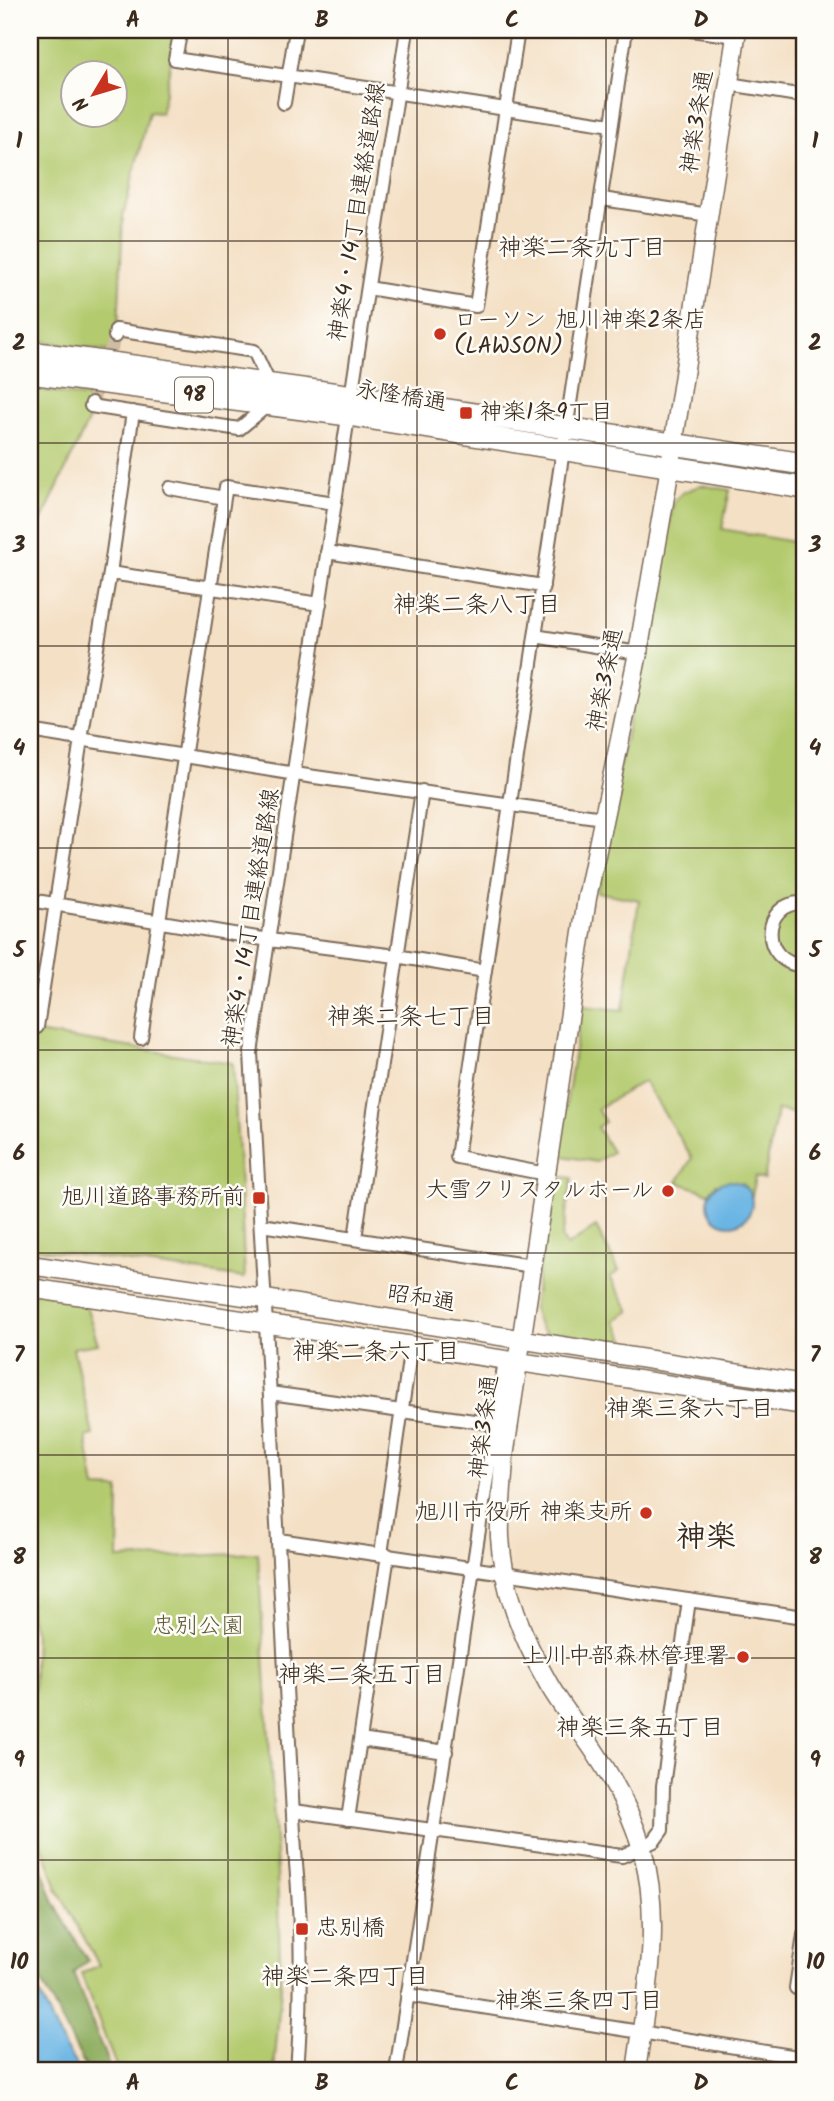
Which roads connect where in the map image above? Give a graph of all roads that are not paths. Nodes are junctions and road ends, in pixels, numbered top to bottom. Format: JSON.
{"nodes":[{"id":1,"x":181,"y":30,"type":"edge"},
{"id":2,"x":296,"y":30,"type":"edge"},
{"id":3,"x":407,"y":30,"type":"edge"},
{"id":4,"x":518,"y":30,"type":"edge"},
{"id":5,"x":626,"y":30,"type":"edge"},
{"id":6,"x":691,"y":30,"type":"edge"},
{"id":7,"x":736,"y":33,"type":"edge"},
{"id":8,"x":289,"y":76,"type":"junction"},
{"id":9,"x":729,"y":84,"type":"junction"},
{"id":10,"x":398,"y":92,"type":"junction"},
{"id":11,"x":804,"y":96,"type":"edge"},
{"id":12,"x":284,"y":103,"type":"dead end"},
{"id":13,"x":507,"y":109,"type":"junction"},
{"id":14,"x":611,"y":125,"type":"junction"},
{"id":15,"x":602,"y":199,"type":"junction"},
{"id":16,"x":709,"y":215,"type":"junction"},
{"id":17,"x":368,"y":288,"type":"junction"},
{"id":18,"x":115,"y":336,"type":"dead end"},
{"id":19,"x":36,"y":364,"type":"edge"},
{"id":20,"x":269,"y":395,"type":"junction"},
{"id":21,"x":92,"y":403,"type":"dead end"},
{"id":22,"x":350,"y":405,"type":"junction"},
{"id":23,"x":133,"y":412,"type":"junction"},
{"id":24,"x":566,"y":427,"type":"junction"},
{"id":25,"x":674,"y":443,"type":"junction"},
{"id":26,"x":563,"y":450,"type":"junction"},
{"id":27,"x":804,"y":464,"type":"edge"},
{"id":28,"x":670,"y":467,"type":"junction"},
{"id":29,"x":170,"y":488,"type":"dead end"},
{"id":30,"x":804,"y":488,"type":"edge"},
{"id":31,"x":224,"y":498,"type":"junction"},
{"id":32,"x":335,"y":503,"type":"junction"},
{"id":33,"x":327,"y":552,"type":"junction"},
{"id":34,"x":110,"y":573,"type":"junction"},
{"id":35,"x":543,"y":586,"type":"junction"},
{"id":36,"x":210,"y":588,"type":"junction"},
{"id":37,"x":320,"y":604,"type":"junction"},
{"id":38,"x":535,"y":636,"type":"junction"},
{"id":39,"x":638,"y":653,"type":"junction"},
{"id":40,"x":30,"y":731,"type":"edge"},
{"id":41,"x":81,"y":740,"type":"junction"},
{"id":42,"x":186,"y":755,"type":"junction"},
{"id":43,"x":294,"y":773,"type":"junction"},
{"id":44,"x":422,"y":791,"type":"junction"},
{"id":45,"x":509,"y":804,"type":"junction"},
{"id":46,"x":603,"y":818,"type":"junction"},
{"id":47,"x":30,"y":900,"type":"edge"},
{"id":48,"x":804,"y":903,"type":"edge"},
{"id":49,"x":58,"y":904,"type":"junction"},
{"id":50,"x":158,"y":920,"type":"junction"},
{"id":51,"x":269,"y":940,"type":"junction"},
{"id":52,"x":396,"y":956,"type":"junction"},
{"id":53,"x":804,"y":966,"type":"edge"},
{"id":54,"x":485,"y":971,"type":"junction"},
{"id":55,"x":37,"y":1027,"type":"dead end"},
{"id":56,"x":141,"y":1038,"type":"dead end"},
{"id":57,"x":547,"y":1174,"type":"junction"},
{"id":58,"x":261,"y":1225,"type":"junction"},
{"id":59,"x":355,"y":1238,"type":"junction"},
{"id":60,"x":30,"y":1265,"type":"edge"},
{"id":61,"x":532,"y":1266,"type":"junction"},
{"id":62,"x":30,"y":1288,"type":"edge"},
{"id":63,"x":265,"y":1299,"type":"junction"},
{"id":64,"x":267,"y":1323,"type":"junction"},
{"id":65,"x":521,"y":1340,"type":"junction"},
{"id":66,"x":411,"y":1346,"type":"junction"},
{"id":67,"x":511,"y":1361,"type":"junction"},
{"id":68,"x":804,"y":1384,"type":"edge"},
{"id":69,"x":270,"y":1393,"type":"junction"},
{"id":70,"x":804,"y":1405,"type":"edge"},
{"id":71,"x":402,"y":1411,"type":"junction"},
{"id":72,"x":496,"y":1424,"type":"junction"},
{"id":73,"x":279,"y":1540,"type":"junction"},
{"id":74,"x":384,"y":1554,"type":"junction"},
{"id":75,"x":474,"y":1568,"type":"junction"},
{"id":76,"x":504,"y":1571,"type":"junction"},
{"id":77,"x":690,"y":1600,"type":"junction"},
{"id":78,"x":804,"y":1617,"type":"edge"},
{"id":79,"x":360,"y":1740,"type":"junction"},
{"id":80,"x":446,"y":1752,"type":"junction"},
{"id":81,"x":294,"y":1811,"type":"junction"},
{"id":82,"x":348,"y":1819,"type":"junction"},
{"id":83,"x":434,"y":1829,"type":"junction"},
{"id":84,"x":642,"y":1848,"type":"junction"},
{"id":85,"x":804,"y":1935,"type":"edge"},
{"id":86,"x":804,"y":1989,"type":"edge"},
{"id":87,"x":407,"y":1995,"type":"junction"},
{"id":88,"x":642,"y":2033,"type":"junction"},
{"id":89,"x":804,"y":2058,"type":"edge"},
{"id":90,"x":297,"y":2071,"type":"edge"},
{"id":91,"x":396,"y":2071,"type":"edge"},
{"id":92,"x":636,"y":2071,"type":"edge"}],
"edges":[{"from":1,"to":8,"type":"street"},
{"from":2,"to":8,"type":"street"},
{"from":3,"to":10,"type":"street","name":"神楽4・14丁目連絡道路線"},
{"from":4,"to":13,"type":"street"},
{"from":5,"to":14,"type":"street"},
{"from":6,"to":7,"type":"street"},
{"from":7,"to":9,"type":"street","name":"神楽3条通"},
{"from":8,"to":10,"type":"street"},
{"from":8,"to":12,"type":"street"},
{"from":9,"to":11,"type":"street"},
{"from":9,"to":16,"type":"street","name":"神楽3条通"},
{"from":10,"to":13,"type":"street"},
{"from":10,"to":17,"type":"street","name":"神楽4・14丁目連絡道路線"},
{"from":13,"to":14,"type":"street"},
{"from":13,"to":17,"type":"street"},
{"from":14,"to":15,"type":"street"},
{"from":15,"to":16,"type":"street"},
{"from":15,"to":24,"type":"street"},
{"from":16,"to":25,"type":"street","name":"神楽3条通"},
{"from":17,"to":22,"type":"street","name":"神楽4・14丁目連絡道路線"},
{"from":18,"to":20,"type":"street"},
{"from":19,"to":20,"type":"main road","name":"永隆橋通","number":"98"},
{"from":20,"to":22,"type":"main road","name":"永隆橋通","number":"98"},
{"from":20,"to":23,"type":"street"},
{"from":21,"to":23,"type":"street"},
{"from":22,"to":24,"type":"main road","name":"永隆橋通","number":"98"},
{"from":22,"to":26,"type":"main road","name":"永隆橋通","number":"98"},
{"from":22,"to":32,"type":"street","name":"神楽4・14丁目連絡道路線"},
{"from":23,"to":34,"type":"street"},
{"from":24,"to":25,"type":"main road","name":"永隆橋通","number":"98"},
{"from":24,"to":26,"type":"street"},
{"from":25,"to":27,"type":"main road","name":"永隆橋通","number":"98"},
{"from":25,"to":28,"type":"street","name":"神楽3条通"},
{"from":26,"to":28,"type":"main road","name":"永隆橋通","number":"98"},
{"from":26,"to":35,"type":"street"},
{"from":28,"to":30,"type":"main road","name":"永隆橋通","number":"98"},
{"from":28,"to":39,"type":"street","name":"神楽3条通"},
{"from":29,"to":31,"type":"street"},
{"from":31,"to":32,"type":"street"},
{"from":31,"to":36,"type":"street"},
{"from":32,"to":33,"type":"street","name":"神楽4・14丁目連絡道路線"},
{"from":33,"to":35,"type":"street"},
{"from":33,"to":37,"type":"street","name":"神楽4・14丁目連絡道路線"},
{"from":34,"to":36,"type":"street"},
{"from":34,"to":41,"type":"street"},
{"from":35,"to":38,"type":"street"},
{"from":36,"to":37,"type":"street"},
{"from":36,"to":42,"type":"street"},
{"from":37,"to":43,"type":"street","name":"神楽4・14丁目連絡道路線"},
{"from":38,"to":39,"type":"street"},
{"from":38,"to":45,"type":"street"},
{"from":39,"to":46,"type":"street","name":"神楽3条通"},
{"from":40,"to":41,"type":"street"},
{"from":41,"to":42,"type":"street"},
{"from":41,"to":49,"type":"street"},
{"from":42,"to":43,"type":"street"},
{"from":42,"to":50,"type":"street"},
{"from":43,"to":44,"type":"street"},
{"from":43,"to":51,"type":"street","name":"神楽4・14丁目連絡道路線"},
{"from":44,"to":45,"type":"street"},
{"from":44,"to":52,"type":"street"},
{"from":45,"to":46,"type":"street"},
{"from":45,"to":54,"type":"street"},
{"from":46,"to":57,"type":"street","name":"神楽3条通"},
{"from":47,"to":49,"type":"street"},
{"from":48,"to":53,"type":"street"},
{"from":49,"to":50,"type":"street"},
{"from":49,"to":55,"type":"street"},
{"from":50,"to":51,"type":"street"},
{"from":50,"to":56,"type":"street"},
{"from":51,"to":52,"type":"street"},
{"from":51,"to":58,"type":"street","name":"神楽4・14丁目連絡道路線"},
{"from":52,"to":54,"type":"street"},
{"from":52,"to":59,"type":"street"},
{"from":54,"to":57,"type":"street"},
{"from":57,"to":61,"type":"street","name":"神楽3条通"},
{"from":58,"to":59,"type":"street"},
{"from":58,"to":63,"type":"street","name":"神楽4・14丁目連絡道路線"},
{"from":59,"to":61,"type":"street"},
{"from":60,"to":63,"type":"street","name":"昭和通"},
{"from":61,"to":65,"type":"street","name":"神楽3条通"},
{"from":62,"to":64,"type":"street","name":"昭和通"},
{"from":63,"to":64,"type":"street","name":"神楽4・14丁目連絡道路線"},
{"from":63,"to":65,"type":"street","name":"昭和通"},
{"from":64,"to":66,"type":"street","name":"昭和通"},
{"from":64,"to":69,"type":"street","name":"神楽4・14丁目連絡道路線"},
{"from":65,"to":67,"type":"street","name":"神楽3条通"},
{"from":65,"to":68,"type":"street","name":"昭和通"},
{"from":66,"to":67,"type":"street","name":"昭和通"},
{"from":66,"to":71,"type":"street"},
{"from":67,"to":70,"type":"street","name":"昭和通"},
{"from":67,"to":72,"type":"street"},
{"from":67,"to":76,"type":"street","name":"神楽3条通"},
{"from":69,"to":71,"type":"street"},
{"from":69,"to":73,"type":"street","name":"神楽4・14丁目連絡道路線"},
{"from":71,"to":72,"type":"street"},
{"from":71,"to":74,"type":"street"},
{"from":72,"to":75,"type":"street"},
{"from":73,"to":74,"type":"street"},
{"from":73,"to":81,"type":"street","name":"神楽4・14丁目連絡道路線"},
{"from":74,"to":75,"type":"street"},
{"from":74,"to":79,"type":"street"},
{"from":75,"to":76,"type":"street"},
{"from":75,"to":80,"type":"street"},
{"from":76,"to":77,"type":"street"},
{"from":76,"to":84,"type":"street","name":"神楽3条通"},
{"from":77,"to":78,"type":"street"},
{"from":77,"to":84,"type":"street"},
{"from":79,"to":80,"type":"street"},
{"from":79,"to":82,"type":"street"},
{"from":80,"to":83,"type":"street"},
{"from":81,"to":82,"type":"street"},
{"from":81,"to":90,"type":"street","name":"神楽4・14丁目連絡道路線"},
{"from":82,"to":83,"type":"street"},
{"from":83,"to":84,"type":"street"},
{"from":83,"to":87,"type":"street"},
{"from":84,"to":88,"type":"street","name":"神楽3条通"},
{"from":85,"to":86,"type":"street"},
{"from":87,"to":88,"type":"street"},
{"from":87,"to":91,"type":"street"},
{"from":88,"to":89,"type":"street"},
{"from":88,"to":92,"type":"street","name":"神楽3条通"}]}
